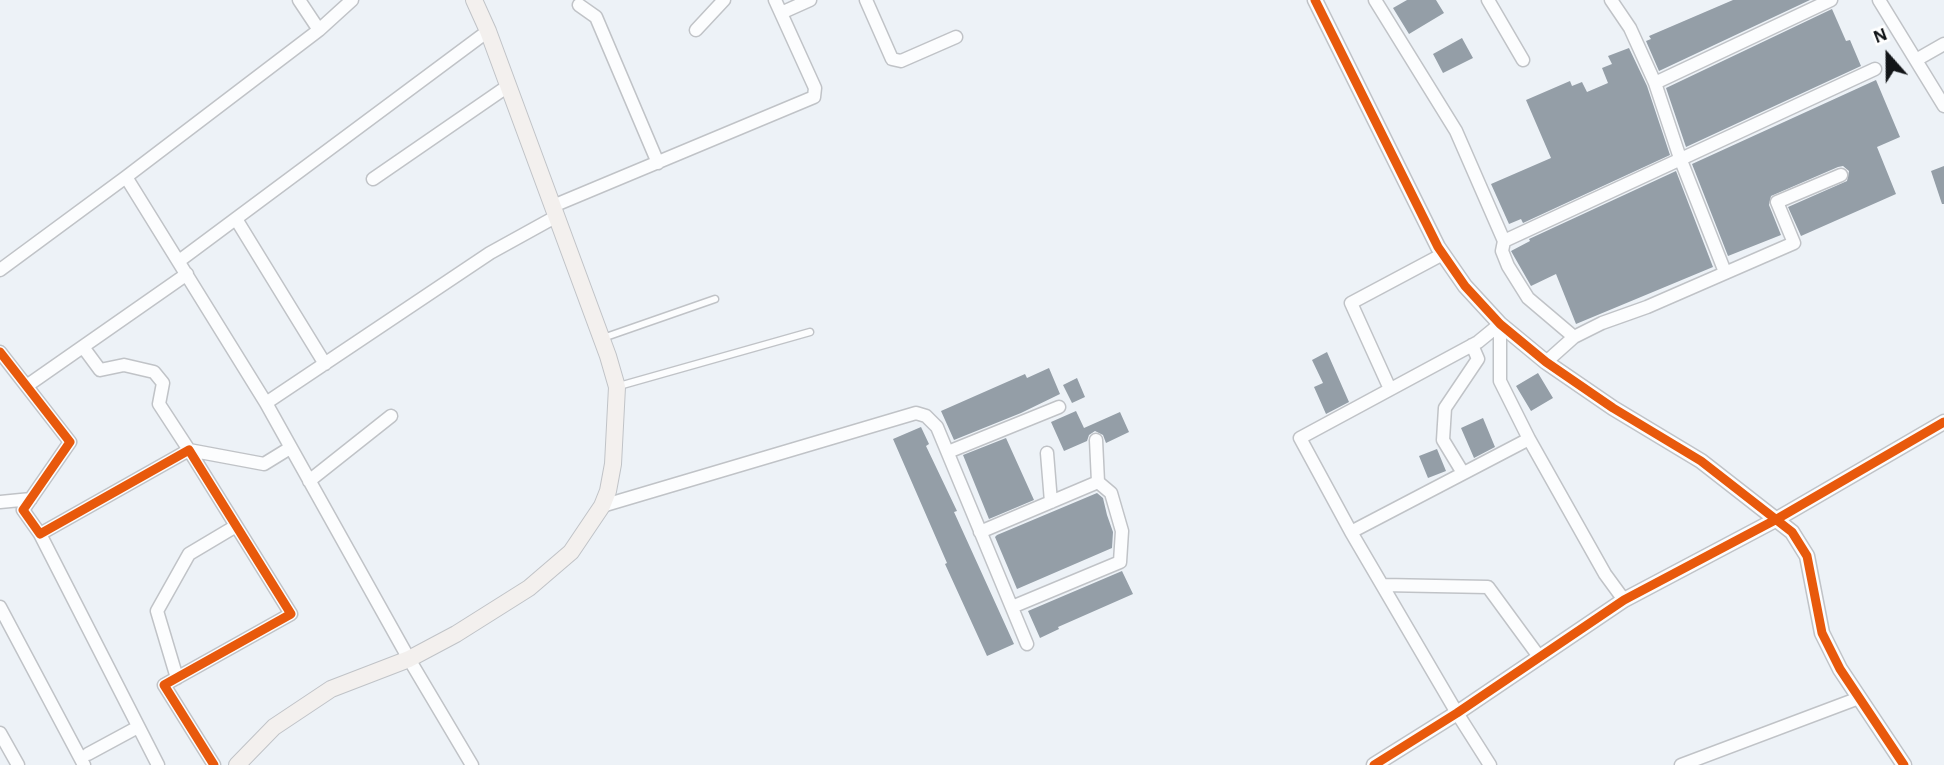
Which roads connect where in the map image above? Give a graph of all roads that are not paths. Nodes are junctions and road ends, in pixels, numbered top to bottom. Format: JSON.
{"nodes":[{"id":1,"x":299,"y":0,"type":"edge"},
{"id":2,"x":352,"y":0,"type":"edge"},
{"id":3,"x":474,"y":0,"type":"edge"},
{"id":4,"x":724,"y":0,"type":"edge"},
{"id":5,"x":775,"y":0,"type":"edge"},
{"id":6,"x":810,"y":0,"type":"edge"},
{"id":7,"x":866,"y":0,"type":"edge"},
{"id":8,"x":1315,"y":0,"type":"edge"},
{"id":9,"x":1375,"y":0,"type":"edge"},
{"id":10,"x":1488,"y":0,"type":"edge"},
{"id":11,"x":1611,"y":0,"type":"edge"},
{"id":12,"x":1831,"y":0,"type":"edge"},
{"id":13,"x":1879,"y":0,"type":"edge"},
{"id":14,"x":579,"y":5,"type":"dead end"},
{"id":15,"x":781,"y":13,"type":"junction"},
{"id":16,"x":319,"y":30,"type":"junction"},
{"id":17,"x":696,"y":30,"type":"dead end"},
{"id":18,"x":488,"y":31,"type":"junction"},
{"id":19,"x":956,"y":37,"type":"dead end"},
{"id":20,"x":1944,"y":44,"type":"edge"},
{"id":21,"x":1523,"y":60,"type":"dead end"},
{"id":22,"x":1916,"y":60,"type":"junction"},
{"id":23,"x":1875,"y":69,"type":"dead end"},
{"id":24,"x":1655,"y":83,"type":"junction"},
{"id":25,"x":508,"y":86,"type":"junction"},
{"id":26,"x":1944,"y":106,"type":"edge"},
{"id":27,"x":1680,"y":158,"type":"junction"},
{"id":28,"x":659,"y":163,"type":"junction"},
{"id":29,"x":1841,"y":175,"type":"dead end"},
{"id":30,"x":127,"y":177,"type":"junction"},
{"id":31,"x":373,"y":179,"type":"dead end"},
{"id":32,"x":555,"y":211,"type":"junction"},
{"id":33,"x":236,"y":219,"type":"junction"},
{"id":34,"x":1504,"y":241,"type":"junction"},
{"id":35,"x":1443,"y":254,"type":"junction"},
{"id":36,"x":179,"y":261,"type":"junction"},
{"id":37,"x":0,"y":270,"type":"edge"},
{"id":38,"x":1725,"y":272,"type":"junction"},
{"id":39,"x":187,"y":274,"type":"junction"},
{"id":40,"x":715,"y":299,"type":"dead end"},
{"id":41,"x":1500,"y":324,"type":"junction"},
{"id":42,"x":810,"y":331,"type":"dead end"},
{"id":43,"x":1574,"y":337,"type":"junction"},
{"id":44,"x":603,"y":338,"type":"junction"},
{"id":45,"x":1472,"y":345,"type":"junction"},
{"id":46,"x":83,"y":347,"type":"junction"},
{"id":47,"x":0,"y":352,"type":"edge"},
{"id":48,"x":1546,"y":362,"type":"junction"},
{"id":49,"x":325,"y":364,"type":"junction"},
{"id":50,"x":28,"y":386,"type":"junction"},
{"id":51,"x":617,"y":387,"type":"junction"},
{"id":52,"x":1390,"y":389,"type":"junction"},
{"id":53,"x":266,"y":403,"type":"junction"},
{"id":54,"x":1059,"y":407,"type":"dead end"},
{"id":55,"x":391,"y":416,"type":"dead end"},
{"id":56,"x":1944,"y":422,"type":"edge"},
{"id":57,"x":1529,"y":439,"type":"junction"},
{"id":58,"x":1096,"y":440,"type":"dead end"},
{"id":59,"x":290,"y":448,"type":"junction"},
{"id":60,"x":189,"y":450,"type":"junction"},
{"id":61,"x":948,"y":452,"type":"junction"},
{"id":62,"x":1046,"y":453,"type":"dead end"},
{"id":63,"x":1463,"y":474,"type":"junction"},
{"id":64,"x":309,"y":481,"type":"junction"},
{"id":65,"x":1098,"y":482,"type":"junction"},
{"id":66,"x":31,"y":499,"type":"junction"},
{"id":67,"x":0,"y":502,"type":"edge"},
{"id":68,"x":1051,"y":502,"type":"junction"},
{"id":69,"x":602,"y":506,"type":"junction"},
{"id":70,"x":1777,"y":519,"type":"junction"},
{"id":71,"x":236,"y":526,"type":"junction"},
{"id":72,"x":980,"y":531,"type":"junction"},
{"id":73,"x":1351,"y":532,"type":"junction"},
{"id":74,"x":40,"y":534,"type":"junction"},
{"id":75,"x":1383,"y":585,"type":"junction"},
{"id":76,"x":1624,"y":600,"type":"junction"},
{"id":77,"x":0,"y":607,"type":"edge"},
{"id":78,"x":1012,"y":607,"type":"junction"},
{"id":79,"x":1027,"y":645,"type":"dead end"},
{"id":80,"x":409,"y":659,"type":"junction"},
{"id":81,"x":1540,"y":659,"type":"junction"},
{"id":82,"x":177,"y":678,"type":"junction"},
{"id":83,"x":1859,"y":698,"type":"junction"},
{"id":84,"x":1457,"y":713,"type":"junction"},
{"id":85,"x":138,"y":727,"type":"junction"},
{"id":86,"x":0,"y":733,"type":"edge"},
{"id":87,"x":86,"y":759,"type":"edge"},
{"id":88,"x":18,"y":765,"type":"edge"},
{"id":89,"x":158,"y":765,"type":"edge"},
{"id":90,"x":214,"y":765,"type":"edge"},
{"id":91,"x":237,"y":765,"type":"edge"},
{"id":92,"x":472,"y":765,"type":"edge"},
{"id":93,"x":1374,"y":765,"type":"edge"},
{"id":94,"x":1490,"y":765,"type":"edge"},
{"id":95,"x":1681,"y":765,"type":"edge"},
{"id":96,"x":1904,"y":765,"type":"edge"}],
"edges":[{"from":1,"to":16,"type":"street"},
{"from":2,"to":16,"type":"street"},
{"from":3,"to":18,"type":"main road"},
{"from":4,"to":17,"type":"street"},
{"from":5,"to":15,"type":"street"},
{"from":6,"to":15,"type":"street"},
{"from":7,"to":19,"type":"street"},
{"from":8,"to":35,"type":"street"},
{"from":9,"to":34,"type":"street"},
{"from":10,"to":21,"type":"street"},
{"from":11,"to":24,"type":"street"},
{"from":12,"to":24,"type":"street"},
{"from":13,"to":22,"type":"street"},
{"from":14,"to":28,"type":"street"},
{"from":15,"to":28,"type":"street"},
{"from":16,"to":30,"type":"street"},
{"from":18,"to":25,"type":"main road"},
{"from":18,"to":33,"type":"street"},
{"from":20,"to":22,"type":"street"},
{"from":22,"to":26,"type":"street"},
{"from":23,"to":27,"type":"street"},
{"from":24,"to":27,"type":"street"},
{"from":25,"to":31,"type":"street"},
{"from":25,"to":32,"type":"main road"},
{"from":27,"to":34,"type":"street"},
{"from":27,"to":38,"type":"street"},
{"from":28,"to":32,"type":"street"},
{"from":29,"to":38,"type":"street"},
{"from":30,"to":36,"type":"street"},
{"from":30,"to":37,"type":"street"},
{"from":32,"to":44,"type":"main road"},
{"from":32,"to":49,"type":"street"},
{"from":33,"to":36,"type":"street"},
{"from":33,"to":49,"type":"street"},
{"from":34,"to":43,"type":"street"},
{"from":35,"to":41,"type":"street"},
{"from":35,"to":52,"type":"street"},
{"from":36,"to":39,"type":"street"},
{"from":38,"to":43,"type":"street"},
{"from":39,"to":46,"type":"street"},
{"from":39,"to":53,"type":"street"},
{"from":40,"to":44,"type":"lane"},
{"from":41,"to":45,"type":"street"},
{"from":41,"to":48,"type":"street"},
{"from":41,"to":57,"type":"street"},
{"from":42,"to":51,"type":"lane"},
{"from":43,"to":48,"type":"street"},
{"from":44,"to":51,"type":"main road"},
{"from":45,"to":52,"type":"street"},
{"from":45,"to":63,"type":"street"},
{"from":46,"to":50,"type":"street"},
{"from":46,"to":60,"type":"street"},
{"from":47,"to":50,"type":"street"},
{"from":48,"to":70,"type":"street"},
{"from":49,"to":53,"type":"street"},
{"from":50,"to":66,"type":"street"},
{"from":51,"to":69,"type":"main road"},
{"from":52,"to":73,"type":"street"},
{"from":53,"to":59,"type":"street"},
{"from":54,"to":61,"type":"street"},
{"from":55,"to":64,"type":"street"},
{"from":56,"to":70,"type":"street"},
{"from":57,"to":63,"type":"street"},
{"from":57,"to":76,"type":"street"},
{"from":58,"to":65,"type":"street"},
{"from":59,"to":60,"type":"street"},
{"from":59,"to":64,"type":"street"},
{"from":60,"to":71,"type":"street"},
{"from":60,"to":74,"type":"street"},
{"from":61,"to":69,"type":"street"},
{"from":61,"to":72,"type":"street"},
{"from":62,"to":68,"type":"street"},
{"from":63,"to":73,"type":"street"},
{"from":64,"to":80,"type":"street"},
{"from":65,"to":68,"type":"street"},
{"from":65,"to":78,"type":"street"},
{"from":66,"to":67,"type":"street"},
{"from":66,"to":74,"type":"street"},
{"from":68,"to":72,"type":"street"},
{"from":69,"to":80,"type":"main road"},
{"from":70,"to":76,"type":"street"},
{"from":70,"to":83,"type":"street"},
{"from":71,"to":82,"type":"street"},
{"from":71,"to":82,"type":"street"},
{"from":72,"to":78,"type":"street"},
{"from":73,"to":75,"type":"street"},
{"from":74,"to":85,"type":"street"},
{"from":75,"to":81,"type":"street"},
{"from":75,"to":84,"type":"street"},
{"from":76,"to":81,"type":"street"},
{"from":77,"to":87,"type":"street"},
{"from":78,"to":79,"type":"street"},
{"from":80,"to":91,"type":"main road"},
{"from":80,"to":92,"type":"street"},
{"from":81,"to":84,"type":"street"},
{"from":82,"to":90,"type":"street"},
{"from":83,"to":95,"type":"street"},
{"from":83,"to":96,"type":"street"},
{"from":84,"to":93,"type":"street"},
{"from":84,"to":94,"type":"street"},
{"from":85,"to":87,"type":"street"},
{"from":85,"to":89,"type":"street"},
{"from":86,"to":88,"type":"street"}]}
